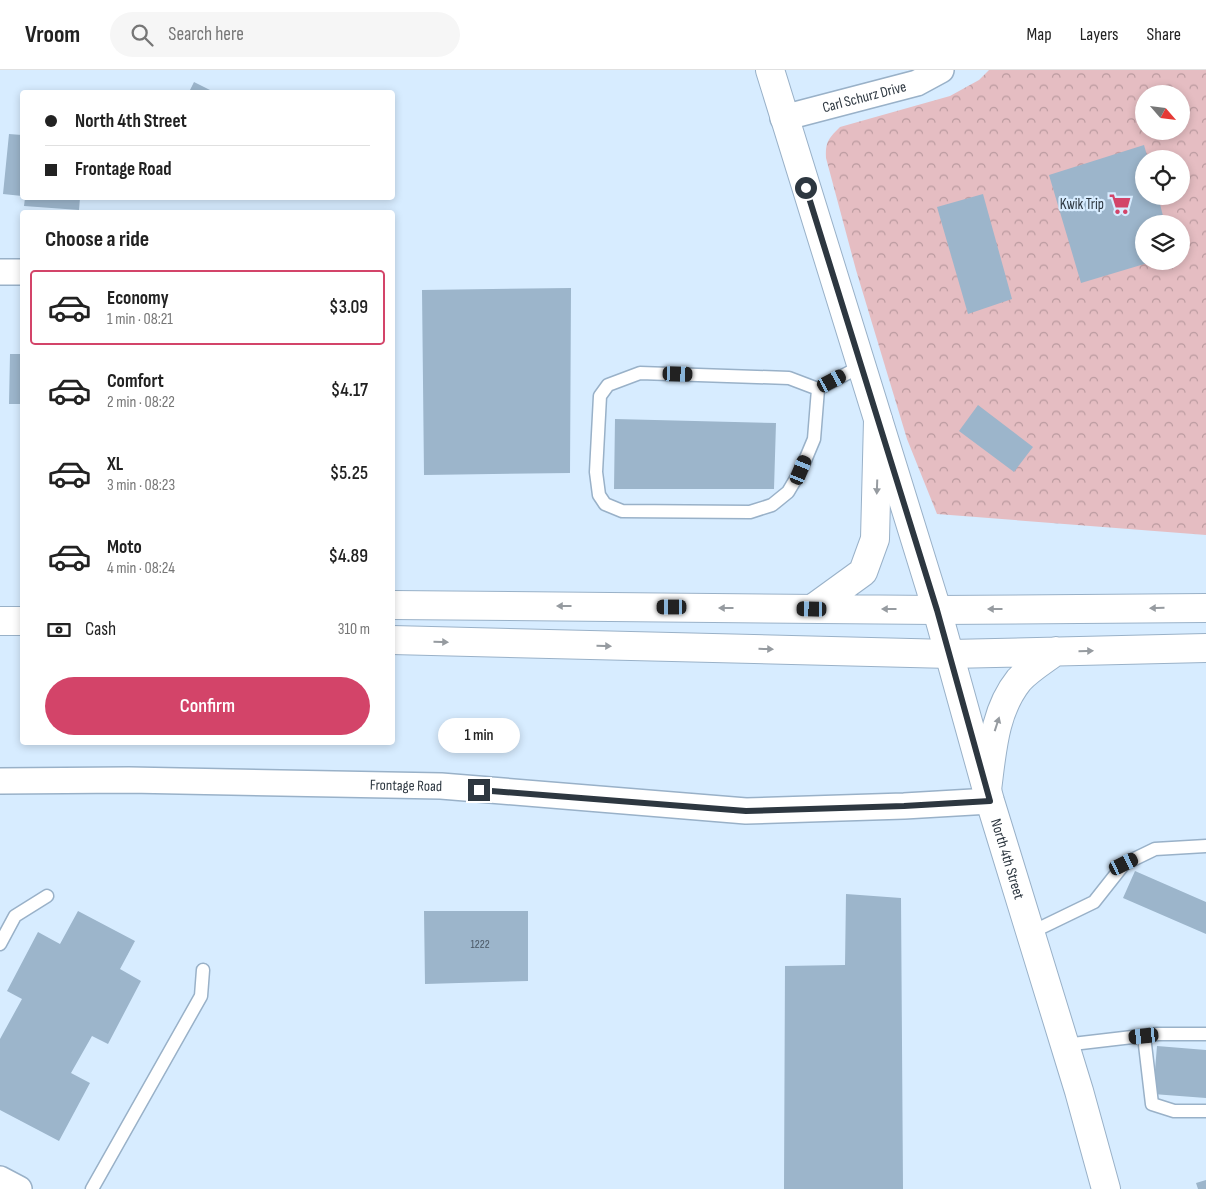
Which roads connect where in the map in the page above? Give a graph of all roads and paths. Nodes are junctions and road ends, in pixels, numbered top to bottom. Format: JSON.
{"nodes":[{"id":1,"x":770,"y":70,"type":"edge"},
{"id":2,"x":941,"y":70,"type":"edge"},
{"id":3,"x":783,"y":118,"type":"junction"},
{"id":4,"x":0,"y":272,"type":"edge"},
{"id":5,"x":20,"y":272,"type":"edge"},
{"id":6,"x":861,"y":366,"type":"junction"},
{"id":7,"x":818,"y":389,"type":"junction"},
{"id":8,"x":878,"y":420,"type":"junction"},
{"id":9,"x":395,"y":605,"type":"edge"},
{"id":10,"x":1206,"y":608,"type":"edge"},
{"id":11,"x":812,"y":609,"type":"junction"},
{"id":12,"x":937,"y":610,"type":"junction"},
{"id":13,"x":0,"y":621,"type":"edge"},
{"id":14,"x":20,"y":621,"type":"edge"},
{"id":15,"x":395,"y":640,"type":"edge"},
{"id":16,"x":1206,"y":648,"type":"edge"},
{"id":17,"x":1056,"y":651,"type":"junction"},
{"id":18,"x":950,"y":654,"type":"junction"},
{"id":19,"x":0,"y":781,"type":"edge"},
{"id":20,"x":989,"y":795,"type":"junction"},
{"id":21,"x":1206,"y":846,"type":"edge"},
{"id":22,"x":48,"y":896,"type":"dead end"},
{"id":23,"x":1030,"y":933,"type":"junction"},
{"id":24,"x":0,"y":944,"type":"edge"},
{"id":25,"x":203,"y":970,"type":"dead end"},
{"id":26,"x":1206,"y":1034,"type":"edge"},
{"id":27,"x":1144,"y":1036,"type":"junction"},
{"id":28,"x":1064,"y":1045,"type":"junction"},
{"id":29,"x":1206,"y":1111,"type":"edge"},
{"id":30,"x":0,"y":1179,"type":"edge"},
{"id":31,"x":19,"y":1189,"type":"edge"},
{"id":32,"x":92,"y":1189,"type":"edge"},
{"id":33,"x":1106,"y":1189,"type":"edge"}],
"edges":[{"from":1,"to":3,"type":"main road","name":"North 4th Street"},
{"from":2,"to":3,"type":"street","name":"Carl Schurz Drive"},
{"from":3,"to":6,"type":"main road","name":"North 4th Street"},
{"from":4,"to":5,"type":"street"},
{"from":6,"to":7,"type":"lane"},
{"from":6,"to":8,"type":"main road","name":"North 4th Street"},
{"from":7,"to":7,"type":"lane"},
{"from":8,"to":11,"type":"main road","one_way":true},
{"from":8,"to":12,"type":"main road","name":"North 4th Street"},
{"from":11,"to":9,"type":"main road","one_way":true},
{"from":10,"to":12,"type":"main road","one_way":true},
{"from":12,"to":11,"type":"main road","one_way":true},
{"from":12,"to":18,"type":"main road","name":"North 4th Street"},
{"from":13,"to":14,"type":"main road"},
{"from":15,"to":18,"type":"main road","one_way":true},
{"from":17,"to":16,"type":"main road","one_way":true},
{"from":17,"to":18,"type":"main road"},
{"from":20,"to":17,"type":"main road","one_way":true},
{"from":18,"to":20,"type":"main road","name":"North 4th Street"},
{"from":19,"to":20,"type":"street","name":"Frontage Road"},
{"from":20,"to":23,"type":"main road","name":"North 4th Street"},
{"from":21,"to":23,"type":"lane"},
{"from":22,"to":24,"type":"lane"},
{"from":23,"to":28,"type":"main road","name":"North 4th Street"},
{"from":25,"to":32,"type":"lane"},
{"from":26,"to":27,"type":"lane"},
{"from":27,"to":28,"type":"lane"},
{"from":27,"to":29,"type":"lane"},
{"from":28,"to":33,"type":"main road","name":"North 4th Street"},
{"from":30,"to":31,"type":"street"}]}
